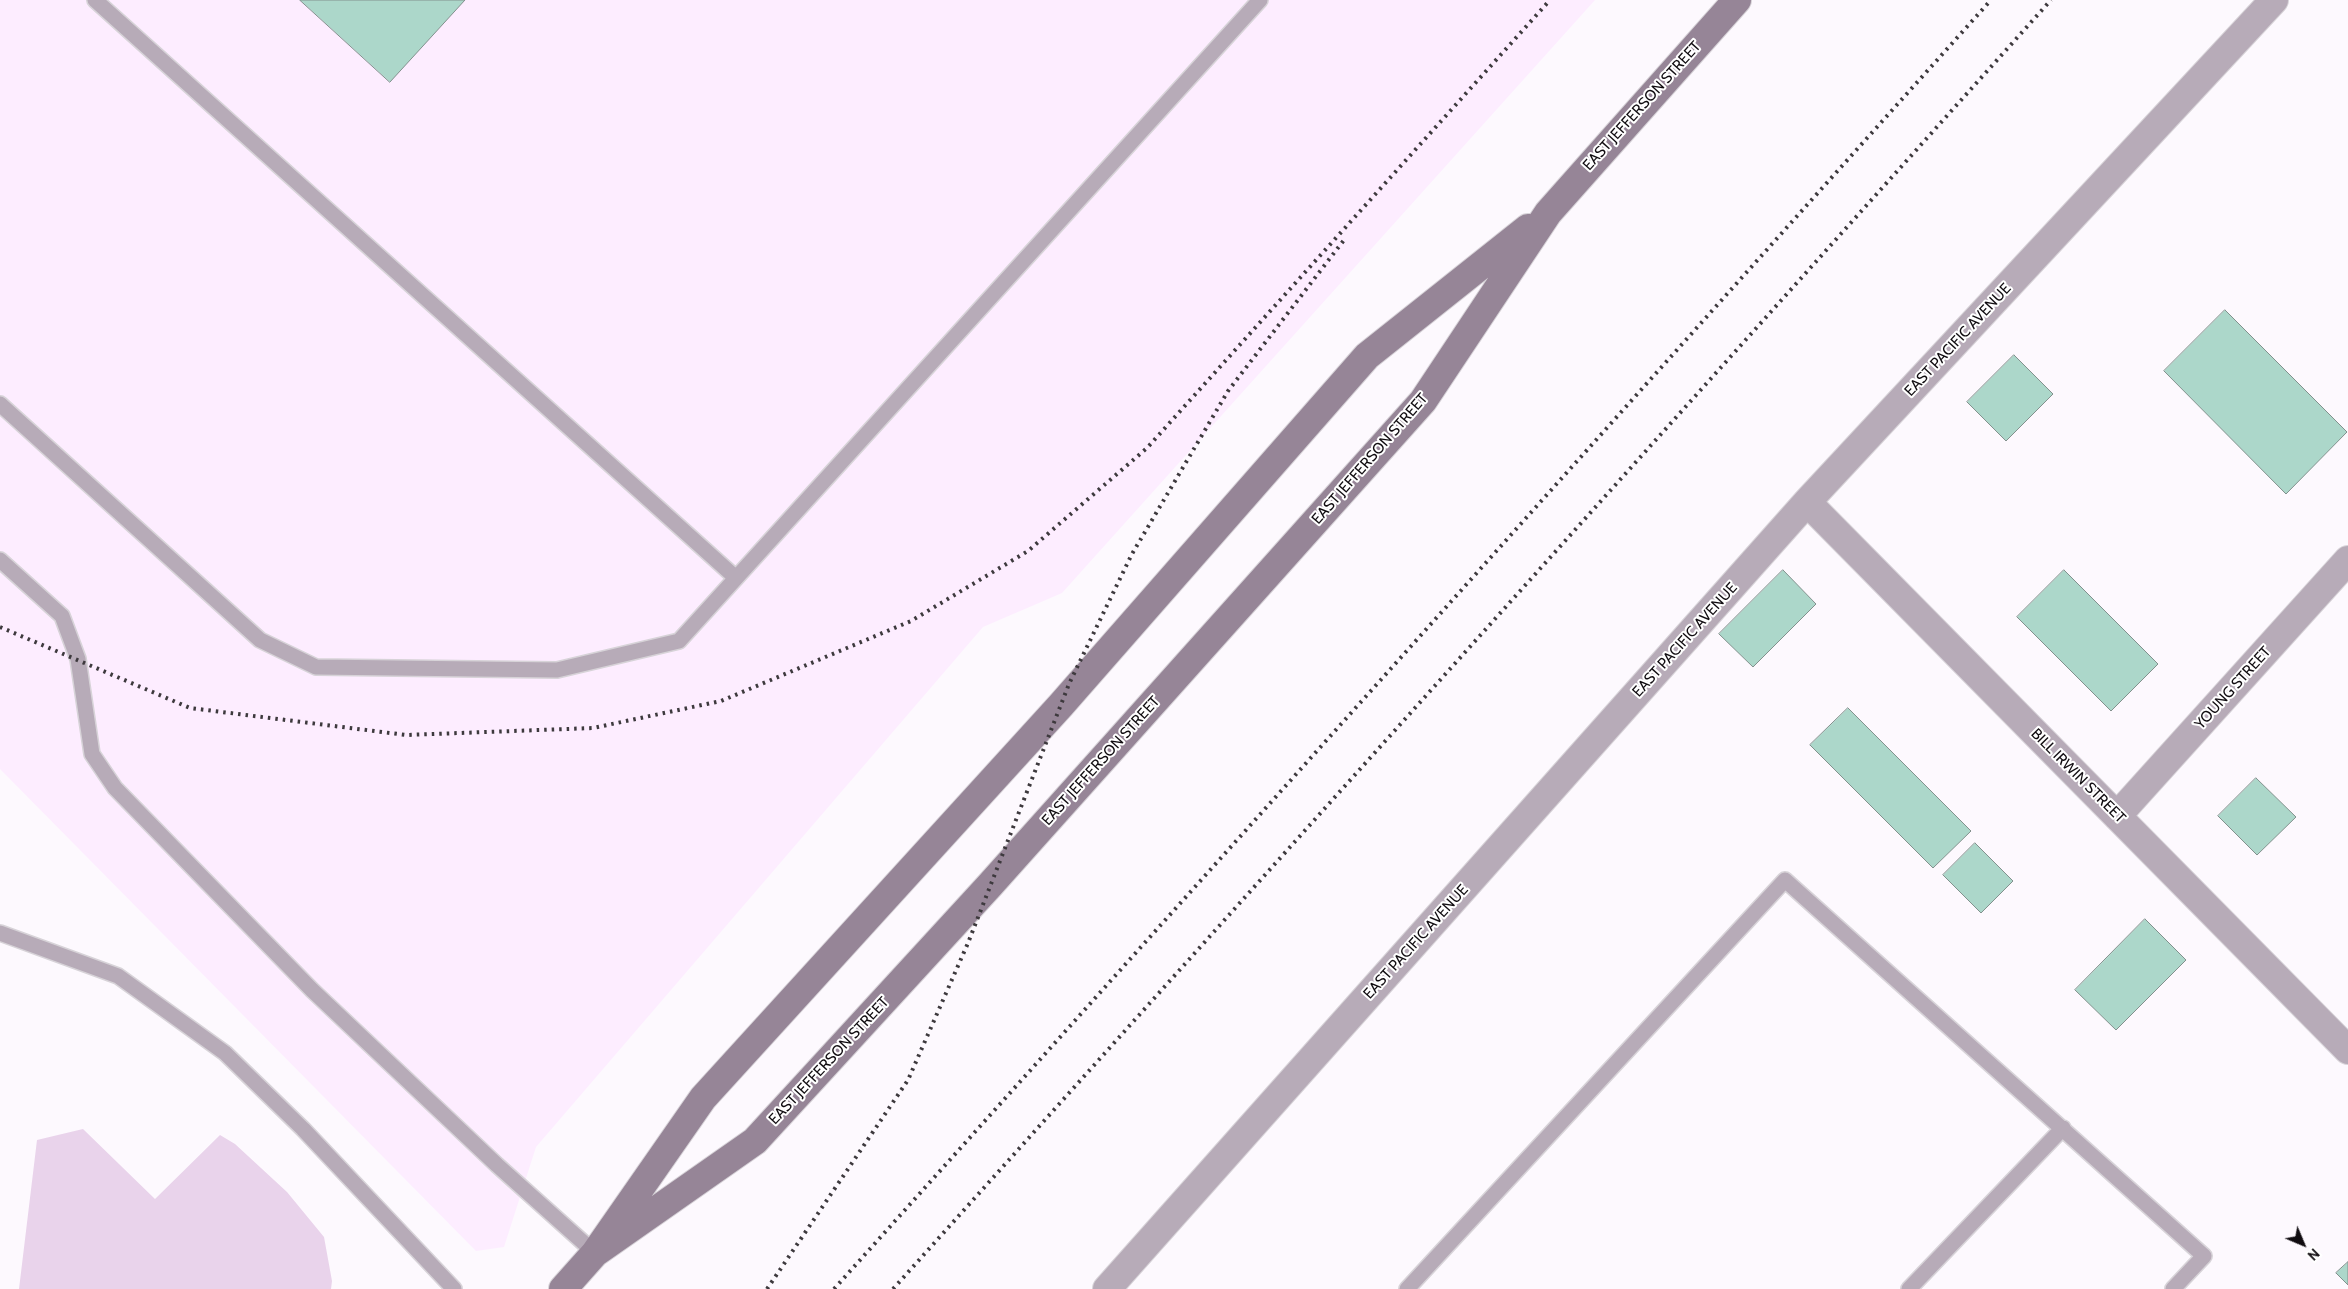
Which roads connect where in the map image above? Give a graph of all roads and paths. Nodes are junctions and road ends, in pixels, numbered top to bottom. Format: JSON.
{"nodes":[{"id":1,"x":95,"y":0,"type":"edge"},
{"id":2,"x":1260,"y":0,"type":"edge"},
{"id":3,"x":1737,"y":0,"type":"edge"},
{"id":4,"x":2274,"y":0,"type":"edge"},
{"id":5,"x":1548,"y":213,"type":"junction"},
{"id":6,"x":0,"y":404,"type":"edge"},
{"id":7,"x":1808,"y":502,"type":"junction"},
{"id":8,"x":0,"y":560,"type":"edge"},
{"id":9,"x":2348,"y":560,"type":"edge"},
{"id":10,"x":736,"y":578,"type":"junction"},
{"id":11,"x":2117,"y":816,"type":"junction"},
{"id":12,"x":0,"y":933,"type":"edge"},
{"id":13,"x":2348,"y":1050,"type":"edge"},
{"id":14,"x":2063,"y":1128,"type":"junction"},
{"id":15,"x":595,"y":1253,"type":"junction"},
{"id":16,"x":454,"y":1289,"type":"edge"},
{"id":17,"x":563,"y":1289,"type":"edge"},
{"id":18,"x":1107,"y":1289,"type":"edge"},
{"id":19,"x":1406,"y":1289,"type":"edge"},
{"id":20,"x":1909,"y":1289,"type":"edge"},
{"id":21,"x":2173,"y":1289,"type":"edge"}],
"edges":[{"from":1,"to":10,"type":"lane"},
{"from":2,"to":10,"type":"lane"},
{"from":3,"to":5,"type":"main road","name":"EAST JEFFERSON STREET"},
{"from":4,"to":7,"type":"street","name":"EAST PACIFIC AVENUE"},
{"from":5,"to":15,"type":"main road","name":"EAST JEFFERSON STREET"},
{"from":5,"to":15,"type":"main road","name":"EAST JEFFERSON STREET"},
{"from":6,"to":10,"type":"lane"},
{"from":7,"to":11,"type":"street","name":"BILL IRWIN STREET"},
{"from":7,"to":18,"type":"street","name":"EAST PACIFIC AVENUE"},
{"from":8,"to":15,"type":"lane"},
{"from":9,"to":11,"type":"street","name":"YOUNG STREET"},
{"from":11,"to":13,"type":"street","name":"BILL IRWIN STREET"},
{"from":12,"to":16,"type":"lane"},
{"from":14,"to":19,"type":"lane"},
{"from":14,"to":20,"type":"lane"},
{"from":14,"to":21,"type":"lane"},
{"from":15,"to":17,"type":"main road","name":"EAST JEFFERSON STREET"}]}
